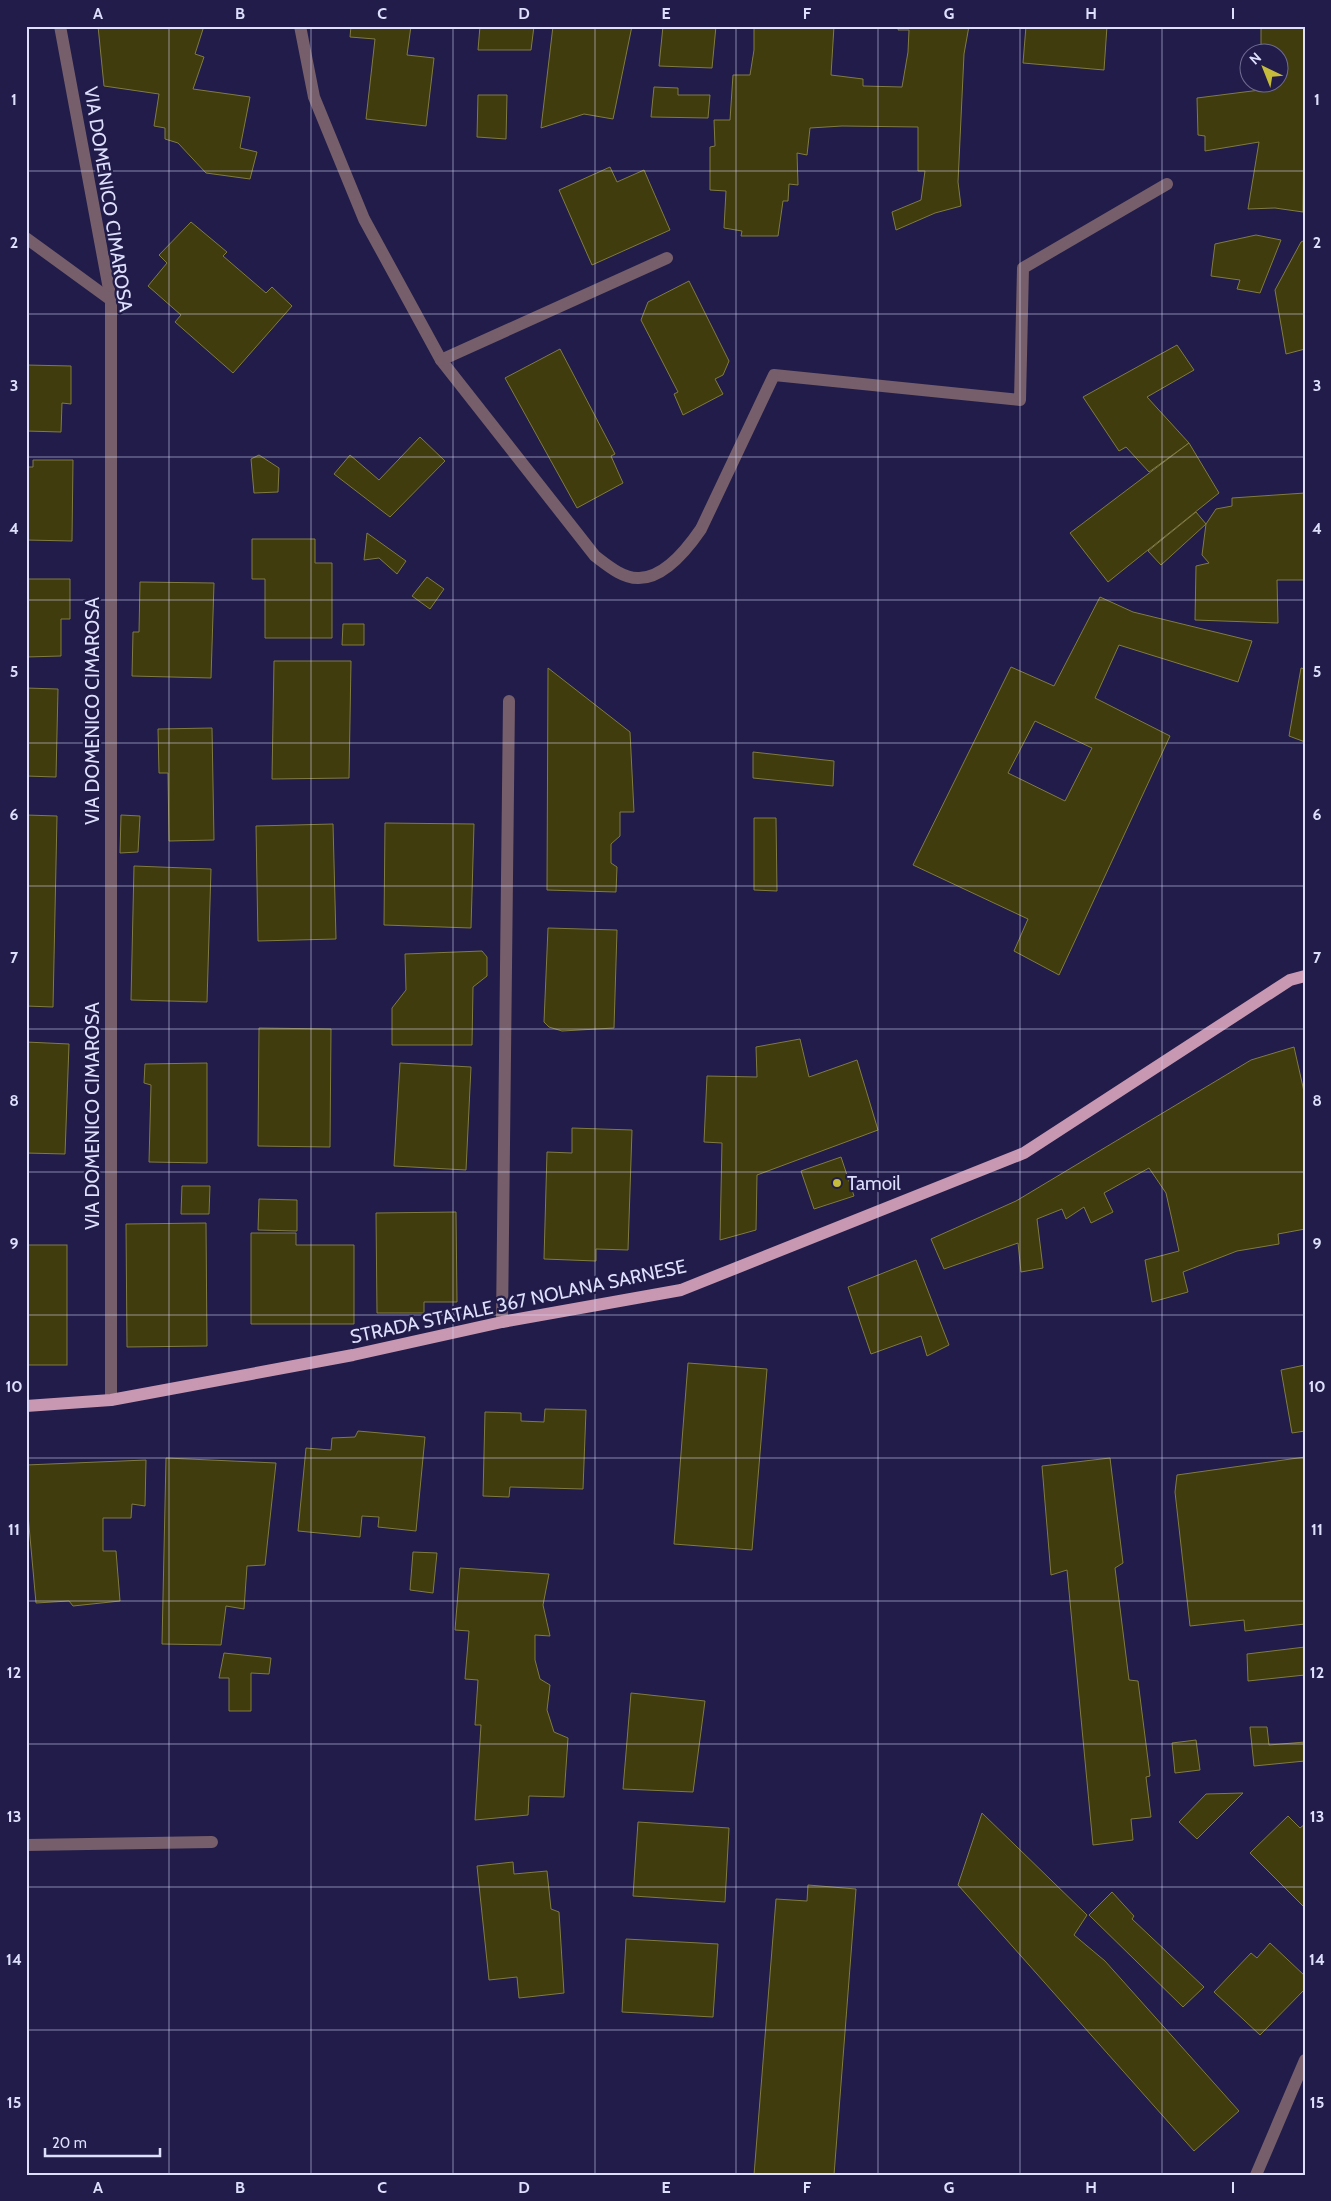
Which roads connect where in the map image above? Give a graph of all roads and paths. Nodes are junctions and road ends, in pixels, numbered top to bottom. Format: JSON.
{"nodes":[{"id":1,"x":60,"y":26,"type":"edge"},
{"id":2,"x":300,"y":26,"type":"edge"},
{"id":3,"x":1167,"y":184,"type":"dead end"},
{"id":4,"x":26,"y":238,"type":"edge"},
{"id":5,"x":667,"y":258,"type":"dead end"},
{"id":6,"x":111,"y":300,"type":"junction"},
{"id":7,"x":441,"y":360,"type":"junction"},
{"id":8,"x":509,"y":701,"type":"dead end"},
{"id":9,"x":1305,"y":976,"type":"edge"},
{"id":10,"x":502,"y":1322,"type":"junction"},
{"id":11,"x":111,"y":1400,"type":"junction"},
{"id":12,"x":26,"y":1406,"type":"edge"},
{"id":13,"x":212,"y":1842,"type":"dead end"},
{"id":14,"x":26,"y":1845,"type":"edge"},
{"id":15,"x":1305,"y":2060,"type":"edge"},
{"id":16,"x":1256,"y":2175,"type":"edge"}],
"edges":[{"from":1,"to":6,"type":"street","name":"VIA DOMENICO CIMAROSA"},
{"from":2,"to":7,"type":"street"},
{"from":3,"to":7,"type":"street"},
{"from":4,"to":6,"type":"street"},
{"from":5,"to":7,"type":"street"},
{"from":6,"to":11,"type":"street","name":"VIA DOMENICO CIMAROSA"},
{"from":8,"to":10,"type":"street"},
{"from":9,"to":10,"type":"main road","name":"STRADA STATALE 367 NOLANA SARNESE"},
{"from":10,"to":11,"type":"main road","name":"STRADA STATALE 367 NOLANA SARNESE"},
{"from":11,"to":12,"type":"main road","name":"STRADA STATALE 367 NOLANA SARNESE"},
{"from":13,"to":14,"type":"street"},
{"from":15,"to":16,"type":"street"}]}
